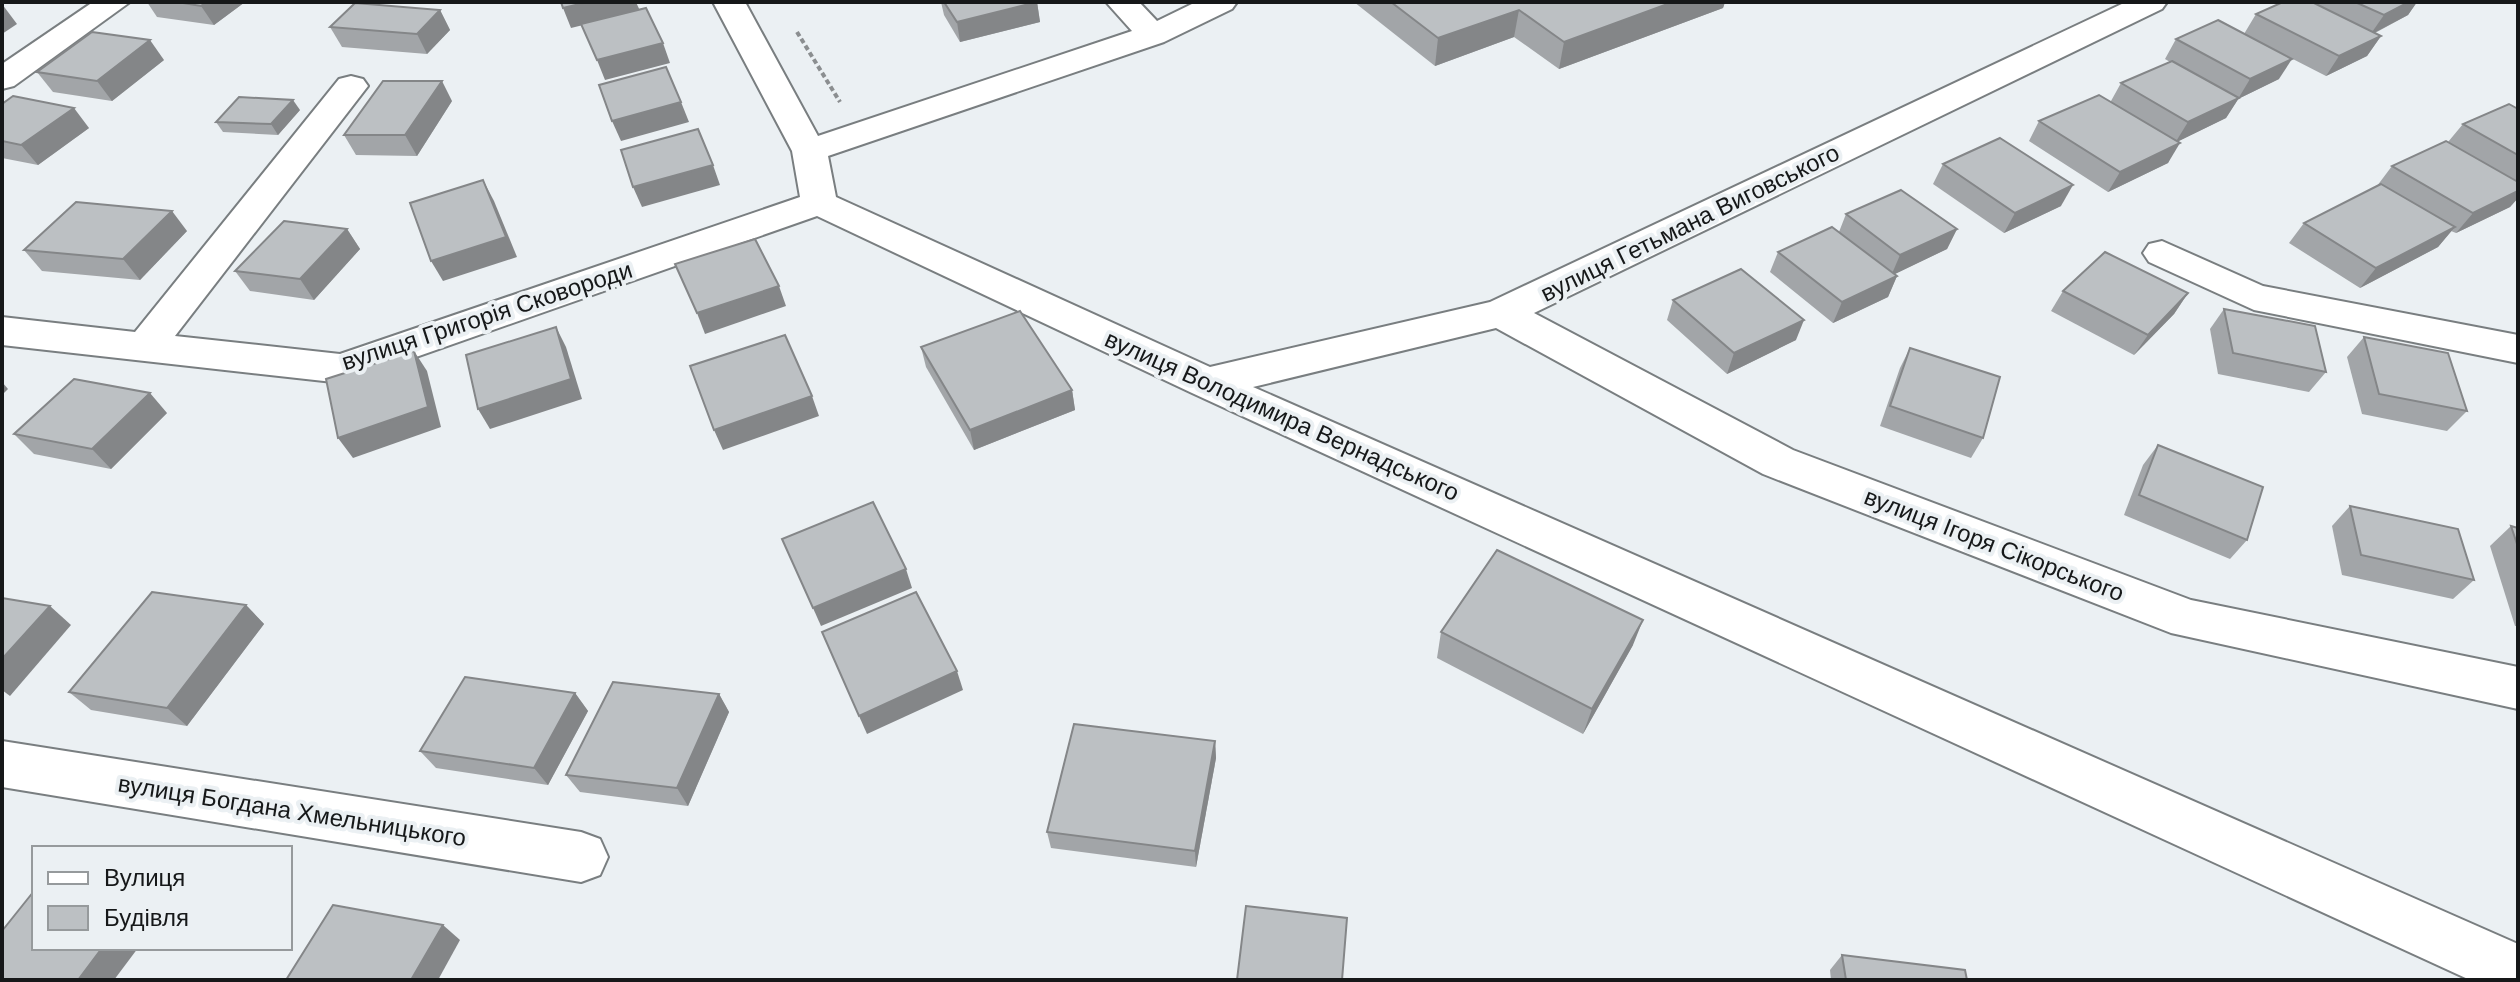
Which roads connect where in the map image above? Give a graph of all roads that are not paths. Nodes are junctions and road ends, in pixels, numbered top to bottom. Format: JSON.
{"nodes":[{"id":1,"x":114,"y":2,"type":"edge"},
{"id":2,"x":729,"y":2,"type":"edge"},
{"id":3,"x":1122,"y":2,"type":"edge"},
{"id":4,"x":1221,"y":2,"type":"edge"},
{"id":5,"x":2151,"y":2,"type":"edge"},
{"id":6,"x":1153,"y":35,"type":"junction"},
{"id":7,"x":2,"y":79,"type":"edge"},
{"id":8,"x":351,"y":86,"type":"dead end"},
{"id":9,"x":809,"y":151,"type":"junction"},
{"id":10,"x":819,"y":203,"type":"junction"},
{"id":11,"x":2162,"y":253,"type":"dead end"},
{"id":12,"x":1501,"y":313,"type":"junction"},
{"id":13,"x":2,"y":331,"type":"edge"},
{"id":14,"x":145,"y":347,"type":"junction"},
{"id":15,"x":2518,"y":349,"type":"edge"},
{"id":16,"x":1207,"y":383,"type":"junction"},
{"id":17,"x":2518,"y":688,"type":"edge"},
{"id":18,"x":2,"y":764,"type":"edge"},
{"id":19,"x":581,"y":857,"type":"dead end"},
{"id":20,"x":2518,"y":973,"type":"edge"}],
"edges":[{"from":1,"to":7,"type":"street"},
{"from":2,"to":9,"type":"street"},
{"from":3,"to":6,"type":"street"},
{"from":4,"to":6,"type":"street"},
{"from":5,"to":12,"type":"street","name":"вулиця Гетьмана Виговського"},
{"from":6,"to":9,"type":"street"},
{"from":8,"to":14,"type":"street"},
{"from":9,"to":10,"type":"street"},
{"from":10,"to":14,"type":"street","name":"вулиця Григорія Сковороди"},
{"from":10,"to":16,"type":"street","name":"вулиця Володимира Вернадського"},
{"from":11,"to":15,"type":"street"},
{"from":12,"to":16,"type":"street","name":"вулиця Гетьмана Виговського"},
{"from":12,"to":17,"type":"street","name":"вулиця Ігоря Сікорського"},
{"from":13,"to":14,"type":"street","name":"вулиця Григорія Сковороди"},
{"from":16,"to":20,"type":"street","name":"вулиця Володимира Вернадського"},
{"from":18,"to":19,"type":"street","name":"вулиця Богдана Хмельницького"}]}
